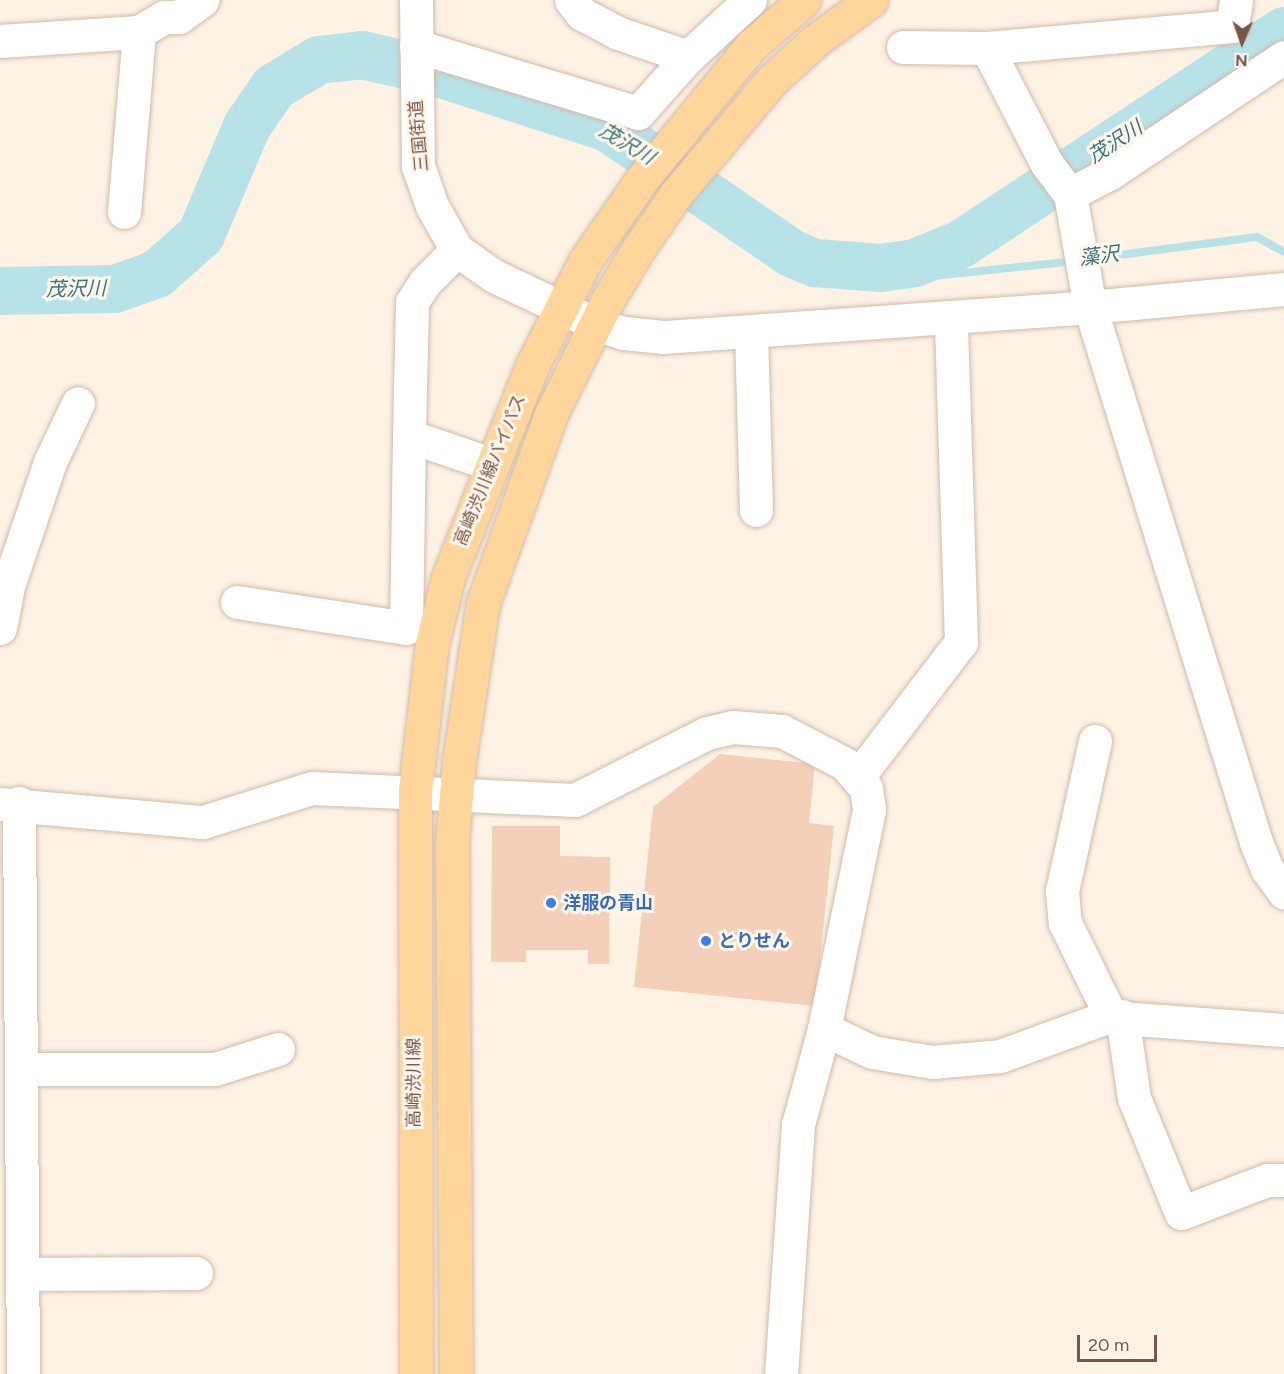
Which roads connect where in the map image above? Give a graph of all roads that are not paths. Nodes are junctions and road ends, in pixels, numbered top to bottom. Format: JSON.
{"nodes":[{"id":1,"x":202,"y":0,"type":"edge"},
{"id":2,"x":416,"y":0,"type":"edge"},
{"id":3,"x":572,"y":0,"type":"edge"},
{"id":4,"x":750,"y":0,"type":"edge"},
{"id":5,"x":804,"y":0,"type":"edge"},
{"id":6,"x":871,"y":0,"type":"edge"},
{"id":7,"x":1236,"y":0,"type":"edge"},
{"id":8,"x":138,"y":32,"type":"junction"},
{"id":9,"x":0,"y":41,"type":"edge"},
{"id":10,"x":416,"y":46,"type":"junction"},
{"id":11,"x":903,"y":47,"type":"dead end"},
{"id":12,"x":987,"y":48,"type":"junction"},
{"id":13,"x":688,"y":57,"type":"junction"},
{"id":14,"x":1284,"y":57,"type":"edge"},
{"id":15,"x":1070,"y":194,"type":"junction"},
{"id":16,"x":124,"y":212,"type":"dead end"},
{"id":17,"x":457,"y":250,"type":"junction"},
{"id":18,"x":1284,"y":289,"type":"edge"},
{"id":19,"x":560,"y":307,"type":"junction"},
{"id":20,"x":1090,"y":307,"type":"junction"},
{"id":21,"x":951,"y":317,"type":"junction"},
{"id":22,"x":596,"y":324,"type":"junction"},
{"id":23,"x":751,"y":331,"type":"junction"},
{"id":24,"x":78,"y":403,"type":"dead end"},
{"id":25,"x":409,"y":436,"type":"junction"},
{"id":26,"x":491,"y":464,"type":"junction"},
{"id":27,"x":756,"y":510,"type":"dead end"},
{"id":28,"x":237,"y":602,"type":"dead end"},
{"id":29,"x":0,"y":628,"type":"edge"},
{"id":30,"x":1095,"y":741,"type":"dead end"},
{"id":31,"x":857,"y":778,"type":"junction"},
{"id":32,"x":415,"y":791,"type":"junction"},
{"id":33,"x":456,"y":795,"type":"junction"},
{"id":34,"x":9,"y":803,"type":"edge"},
{"id":35,"x":1284,"y":892,"type":"edge"},
{"id":36,"x":1116,"y":1016,"type":"junction"},
{"id":37,"x":824,"y":1029,"type":"junction"},
{"id":38,"x":1284,"y":1030,"type":"edge"},
{"id":39,"x":278,"y":1049,"type":"dead end"},
{"id":40,"x":21,"y":1069,"type":"junction"},
{"id":41,"x":1284,"y":1180,"type":"edge"},
{"id":42,"x":196,"y":1273,"type":"dead end"},
{"id":43,"x":22,"y":1274,"type":"junction"},
{"id":44,"x":15,"y":1373,"type":"edge"},
{"id":45,"x":416,"y":1374,"type":"edge"},
{"id":46,"x":456,"y":1374,"type":"edge"},
{"id":47,"x":781,"y":1374,"type":"edge"}],
"edges":[{"from":1,"to":8,"type":"street"},
{"from":2,"to":10,"type":"street","name":"三国街道"},
{"from":3,"to":13,"type":"street"},
{"from":4,"to":13,"type":"street"},
{"from":5,"to":19,"type":"main road","name":"高崎渋川線バイパス"},
{"from":6,"to":22,"type":"main road","name":"高崎渋川線バイパス"},
{"from":7,"to":12,"type":"street"},
{"from":8,"to":9,"type":"street"},
{"from":8,"to":16,"type":"street"},
{"from":10,"to":13,"type":"street"},
{"from":10,"to":17,"type":"street","name":"三国街道"},
{"from":11,"to":12,"type":"street"},
{"from":12,"to":15,"type":"street"},
{"from":14,"to":15,"type":"street"},
{"from":15,"to":20,"type":"street"},
{"from":17,"to":19,"type":"street","name":"三国街道"},
{"from":17,"to":25,"type":"street"},
{"from":18,"to":20,"type":"street","name":"三国街道"},
{"from":19,"to":22,"type":"street","name":"三国街道"},
{"from":19,"to":26,"type":"main road","name":"高崎渋川線バイパス"},
{"from":20,"to":21,"type":"street","name":"三国街道"},
{"from":20,"to":35,"type":"street"},
{"from":21,"to":23,"type":"street","name":"三国街道"},
{"from":21,"to":31,"type":"street"},
{"from":22,"to":23,"type":"street","name":"三国街道"},
{"from":22,"to":33,"type":"main road","name":"高崎渋川線バイパス"},
{"from":23,"to":27,"type":"street"},
{"from":24,"to":29,"type":"street"},
{"from":25,"to":26,"type":"street"},
{"from":25,"to":28,"type":"street"},
{"from":26,"to":32,"type":"main road","name":"高崎渋川線バイパス"},
{"from":30,"to":36,"type":"street"},
{"from":31,"to":33,"type":"street"},
{"from":31,"to":37,"type":"street"},
{"from":32,"to":33,"type":"street"},
{"from":32,"to":34,"type":"street"},
{"from":32,"to":45,"type":"main road","name":"高崎渋川線"},
{"from":33,"to":46,"type":"main road"},
{"from":34,"to":40,"type":"street"},
{"from":36,"to":37,"type":"street"},
{"from":36,"to":38,"type":"street"},
{"from":36,"to":41,"type":"street"},
{"from":37,"to":47,"type":"street"},
{"from":39,"to":40,"type":"street"},
{"from":40,"to":43,"type":"street"},
{"from":42,"to":43,"type":"street"},
{"from":43,"to":44,"type":"street"}]}
